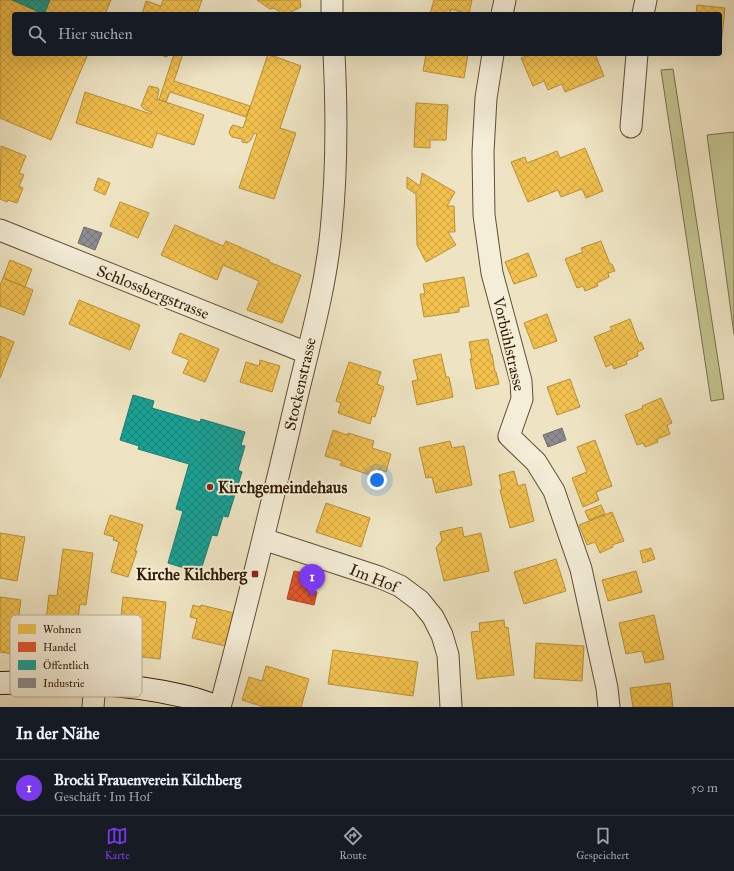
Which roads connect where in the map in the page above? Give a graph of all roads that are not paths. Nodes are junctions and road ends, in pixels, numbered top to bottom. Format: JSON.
{"nodes":[{"id":1,"x":332,"y":0,"type":"edge"},
{"id":2,"x":505,"y":0,"type":"edge"},
{"id":3,"x":646,"y":0,"type":"edge"},
{"id":4,"x":332,"y":12,"type":"edge"},
{"id":5,"x":502,"y":12,"type":"edge"},
{"id":6,"x":643,"y":12,"type":"edge"},
{"id":7,"x":334,"y":56,"type":"edge"},
{"id":8,"x":493,"y":56,"type":"edge"},
{"id":9,"x":637,"y":56,"type":"edge"},
{"id":10,"x":631,"y":127,"type":"dead end"},
{"id":11,"x":1,"y":235,"type":"edge"},
{"id":12,"x":307,"y":353,"type":"junction"},
{"id":13,"x":263,"y":539,"type":"junction"},
{"id":14,"x":0,"y":684,"type":"edge"},
{"id":15,"x":10,"y":684,"type":"edge"},
{"id":16,"x":142,"y":689,"type":"edge"},
{"id":17,"x":94,"y":697,"type":"edge"},
{"id":18,"x":93,"y":707,"type":"edge"},
{"id":19,"x":219,"y":707,"type":"edge"},
{"id":20,"x":451,"y":707,"type":"edge"},
{"id":21,"x":609,"y":707,"type":"edge"}],
"edges":[{"from":1,"to":4,"type":"street"},
{"from":2,"to":5,"type":"street"},
{"from":3,"to":6,"type":"street"},
{"from":7,"to":12,"type":"street","name":"Stockenstrasse"},
{"from":8,"to":21,"type":"street","name":"Vorbühlstrasse"},
{"from":9,"to":10,"type":"street"},
{"from":11,"to":12,"type":"street","name":"Schlossbergstrasse"},
{"from":12,"to":13,"type":"street","name":"Stockenstrasse"},
{"from":13,"to":19,"type":"street","name":"Stockenstrasse"},
{"from":13,"to":20,"type":"street","name":"Im Hof"},
{"from":14,"to":15,"type":"street"},
{"from":16,"to":19,"type":"street"},
{"from":17,"to":18,"type":"street"}]}
